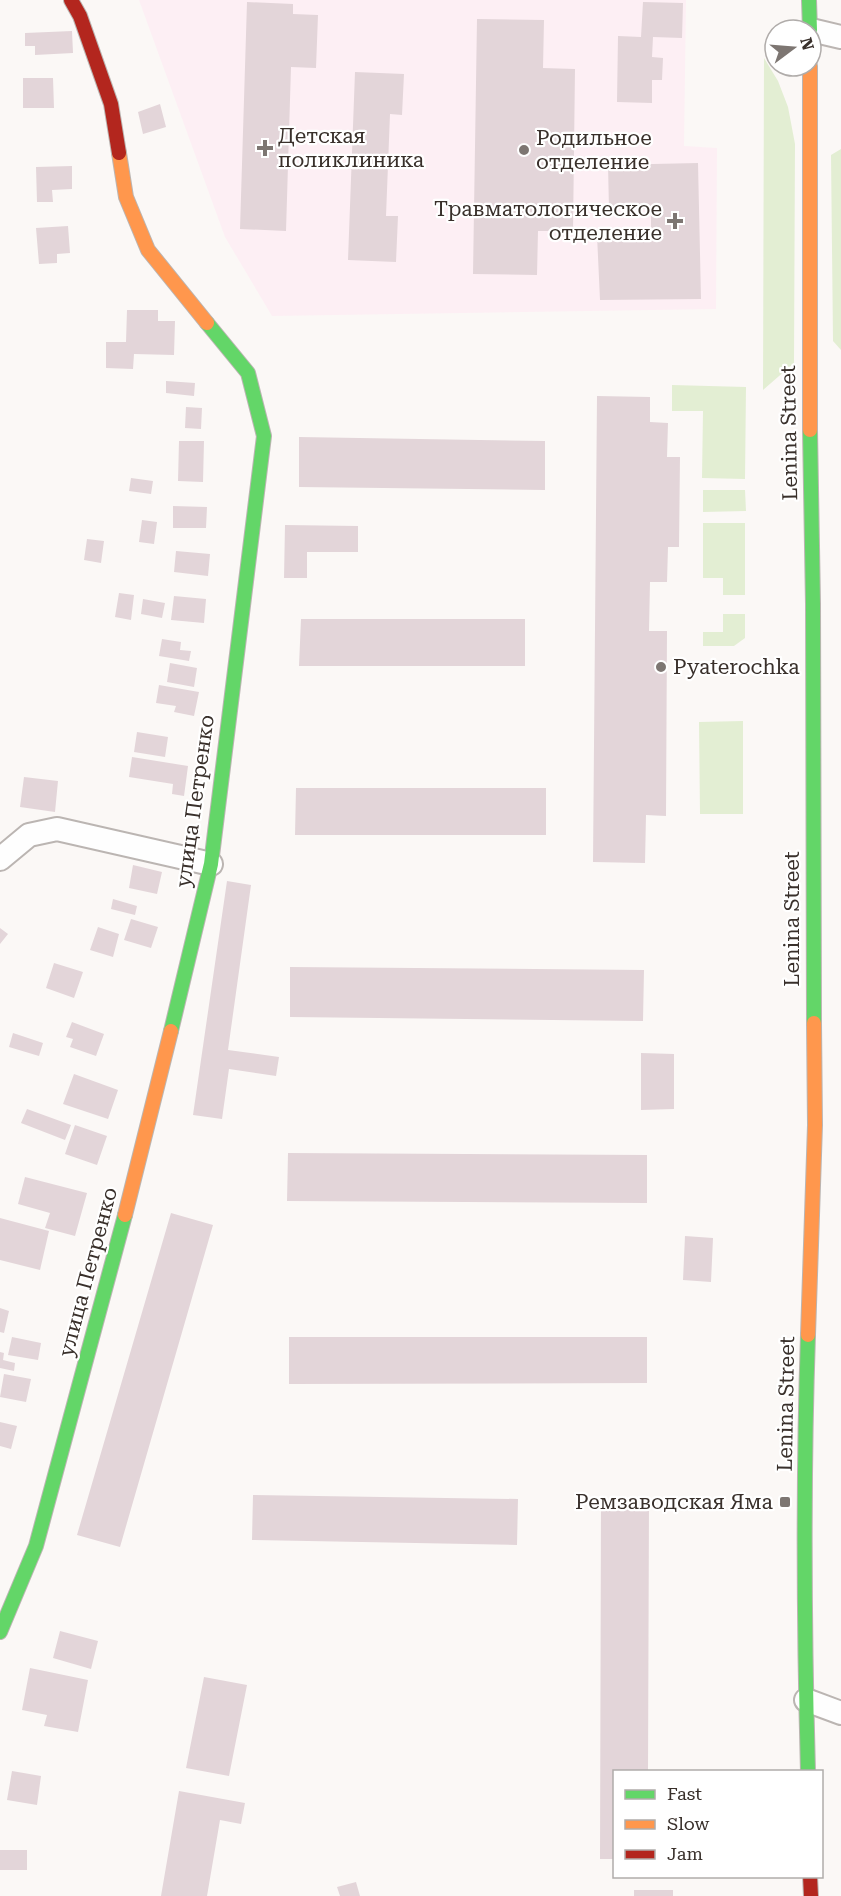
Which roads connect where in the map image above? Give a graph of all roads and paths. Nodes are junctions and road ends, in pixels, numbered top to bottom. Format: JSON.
{"nodes":[{"id":1,"x":70,"y":0,"type":"edge"},
{"id":2,"x":809,"y":0,"type":"edge"},
{"id":3,"x":810,"y":18,"type":"edge"},
{"id":4,"x":823,"y":33,"type":"edge"},
{"id":5,"x":841,"y":37,"type":"edge"},
{"id":6,"x":810,"y":78,"type":"edge"},
{"id":7,"x":0,"y":858,"type":"edge"},
{"id":8,"x":211,"y":864,"type":"junction"},
{"id":9,"x":0,"y":1632,"type":"edge"},
{"id":10,"x":806,"y":1700,"type":"junction"},
{"id":11,"x":841,"y":1713,"type":"edge"},
{"id":12,"x":808,"y":1770,"type":"edge"},
{"id":13,"x":810,"y":1878,"type":"edge"},
{"id":14,"x":811,"y":1896,"type":"edge"}],
"edges":[{"from":1,"to":8,"type":"street","name":"улица Петренко"},
{"from":2,"to":3,"type":"street"},
{"from":4,"to":5,"type":"street"},
{"from":6,"to":10,"type":"street","name":"Lenina Street"},
{"from":7,"to":8,"type":"street"},
{"from":8,"to":9,"type":"street","name":"улица Петренко"},
{"from":10,"to":11,"type":"street"},
{"from":10,"to":12,"type":"street","name":"Lenina Street"},
{"from":13,"to":14,"type":"street"}]}
